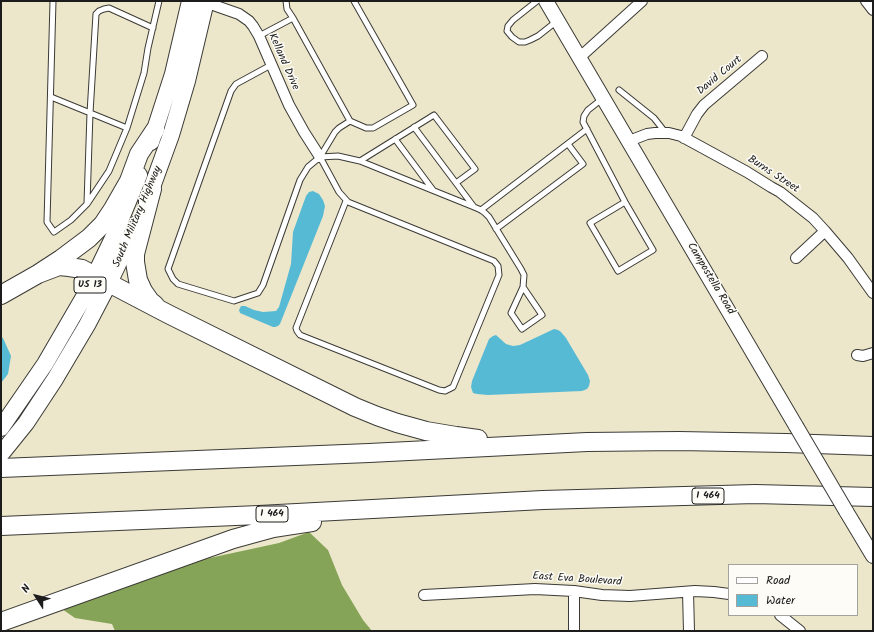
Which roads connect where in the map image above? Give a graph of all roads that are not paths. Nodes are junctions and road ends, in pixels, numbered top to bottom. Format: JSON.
{"nodes":[{"id":1,"x":54,"y":1,"type":"edge"},
{"id":2,"x":190,"y":1,"type":"edge"},
{"id":3,"x":286,"y":1,"type":"edge"},
{"id":4,"x":354,"y":1,"type":"edge"},
{"id":5,"x":537,"y":1,"type":"edge"},
{"id":6,"x":546,"y":1,"type":"edge"},
{"id":7,"x":642,"y":1,"type":"edge"},
{"id":8,"x":866,"y":1,"type":"edge"},
{"id":9,"x":157,"y":2,"type":"edge"},
{"id":10,"x":205,"y":2,"type":"edge"},
{"id":11,"x":873,"y":10,"type":"edge"},
{"id":12,"x":293,"y":18,"type":"junction"},
{"id":13,"x":558,"y":20,"type":"junction"},
{"id":14,"x":153,"y":28,"type":"junction"},
{"id":15,"x":259,"y":36,"type":"junction"},
{"id":16,"x":762,"y":56,"type":"dead end"},
{"id":17,"x":579,"y":58,"type":"junction"},
{"id":18,"x":271,"y":65,"type":"junction"},
{"id":19,"x":619,"y":90,"type":"dead end"},
{"id":20,"x":51,"y":97,"type":"junction"},
{"id":21,"x":603,"y":98,"type":"junction"},
{"id":22,"x":90,"y":113,"type":"junction"},
{"id":23,"x":350,"y":121,"type":"junction"},
{"id":24,"x":414,"y":127,"type":"junction"},
{"id":25,"x":127,"y":128,"type":"junction"},
{"id":26,"x":156,"y":130,"type":"junction"},
{"id":27,"x":587,"y":130,"type":"junction"},
{"id":28,"x":665,"y":133,"type":"junction"},
{"id":29,"x":684,"y":138,"type":"junction"},
{"id":30,"x":395,"y":139,"type":"junction"},
{"id":31,"x":628,"y":141,"type":"junction"},
{"id":32,"x":568,"y":144,"type":"junction"},
{"id":33,"x":320,"y":157,"type":"junction"},
{"id":34,"x":360,"y":161,"type":"junction"},
{"id":35,"x":456,"y":183,"type":"junction"},
{"id":36,"x":152,"y":189,"type":"junction"},
{"id":37,"x":434,"y":191,"type":"junction"},
{"id":38,"x":346,"y":201,"type":"junction"},
{"id":39,"x":625,"y":202,"type":"junction"},
{"id":40,"x":87,"y":204,"type":"junction"},
{"id":41,"x":474,"y":207,"type":"junction"},
{"id":42,"x":481,"y":210,"type":"junction"},
{"id":43,"x":496,"y":229,"type":"junction"},
{"id":44,"x":825,"y":231,"type":"junction"},
{"id":45,"x":796,"y":258,"type":"dead end"},
{"id":46,"x":38,"y":274,"type":"junction"},
{"id":47,"x":102,"y":280,"type":"junction"},
{"id":48,"x":523,"y":286,"type":"junction"},
{"id":49,"x":871,"y":287,"type":"edge"},
{"id":50,"x":1,"y":295,"type":"edge"},
{"id":51,"x":160,"y":309,"type":"junction"},
{"id":52,"x":873,"y":354,"type":"edge"},
{"id":53,"x":857,"y":355,"type":"dead end"},
{"id":54,"x":1,"y":428,"type":"edge"},
{"id":55,"x":526,"y":444,"type":"junction"},
{"id":56,"x":873,"y":446,"type":"edge"},
{"id":57,"x":1,"y":454,"type":"edge"},
{"id":58,"x":1,"y":468,"type":"edge"},
{"id":59,"x":873,"y":497,"type":"edge"},
{"id":60,"x":542,"y":500,"type":"junction"},
{"id":61,"x":1,"y":526,"type":"edge"},
{"id":62,"x":873,"y":556,"type":"edge"},
{"id":63,"x":574,"y":591,"type":"junction"},
{"id":64,"x":688,"y":592,"type":"junction"},
{"id":65,"x":728,"y":594,"type":"edge"},
{"id":66,"x":424,"y":595,"type":"dead end"},
{"id":67,"x":781,"y":616,"type":"edge"},
{"id":68,"x":1,"y":622,"type":"edge"},
{"id":69,"x":574,"y":631,"type":"edge"},
{"id":70,"x":690,"y":631,"type":"edge"},
{"id":71,"x":800,"y":631,"type":"edge"}],
"edges":[{"from":1,"to":20,"type":"lane"},
{"from":2,"to":26,"type":"main road","name":"South Military Highway","number":"US 13"},
{"from":3,"to":12,"type":"lane"},
{"from":4,"to":23,"type":"lane"},
{"from":5,"to":13,"type":"lane"},
{"from":6,"to":13,"type":"main road","name":"Campostella Road"},
{"from":7,"to":17,"type":"street"},
{"from":8,"to":11,"type":"street"},
{"from":9,"to":14,"type":"lane"},
{"from":10,"to":15,"type":"street","name":"Kelland Drive"},
{"from":10,"to":36,"type":"main road","name":"South Military Highway","number":"US 13"},
{"from":12,"to":15,"type":"lane"},
{"from":12,"to":23,"type":"lane"},
{"from":13,"to":17,"type":"main road","name":"Campostella Road"},
{"from":14,"to":22,"type":"lane"},
{"from":14,"to":25,"type":"lane"},
{"from":15,"to":18,"type":"street","name":"Kelland Drive"},
{"from":16,"to":29,"type":"street","name":"David Court"},
{"from":17,"to":21,"type":"main road","name":"Campostella Road"},
{"from":18,"to":33,"type":"street","name":"Kelland Drive"},
{"from":18,"to":33,"type":"lane"},
{"from":19,"to":28,"type":"lane"},
{"from":20,"to":22,"type":"lane"},
{"from":20,"to":40,"type":"lane"},
{"from":21,"to":27,"type":"lane"},
{"from":21,"to":31,"type":"main road","name":"Campostella Road"},
{"from":22,"to":25,"type":"lane"},
{"from":22,"to":40,"type":"lane"},
{"from":23,"to":33,"type":"lane"},
{"from":24,"to":30,"type":"lane"},
{"from":24,"to":35,"type":"lane"},
{"from":24,"to":35,"type":"lane"},
{"from":25,"to":40,"type":"lane"},
{"from":26,"to":46,"type":"highway"},
{"from":26,"to":47,"type":"main road","name":"South Military Highway","number":"US 13"},
{"from":27,"to":32,"type":"lane"},
{"from":27,"to":39,"type":"lane"},
{"from":28,"to":29,"type":"street","name":"Burns Street"},
{"from":28,"to":31,"type":"street","name":"Burns Street"},
{"from":29,"to":44,"type":"street","name":"Burns Street"},
{"from":30,"to":34,"type":"lane"},
{"from":30,"to":37,"type":"lane"},
{"from":31,"to":62,"type":"main road","name":"Campostella Road","bridge":true},
{"from":32,"to":42,"type":"lane"},
{"from":32,"to":43,"type":"lane"},
{"from":33,"to":34,"type":"lane"},
{"from":33,"to":38,"type":"lane"},
{"from":34,"to":37,"type":"lane"},
{"from":35,"to":41,"type":"lane"},
{"from":36,"to":47,"type":"main road","name":"South Military Highway","number":"US 13"},
{"from":36,"to":51,"type":"highway"},
{"from":37,"to":41,"type":"lane"},
{"from":38,"to":38,"type":"lane"},
{"from":39,"to":39,"type":"lane"},
{"from":41,"to":42,"type":"lane"},
{"from":42,"to":43,"type":"lane"},
{"from":43,"to":48,"type":"lane"},
{"from":44,"to":45,"type":"street"},
{"from":44,"to":49,"type":"street","name":"Burns Street"},
{"from":46,"to":47,"type":"highway"},
{"from":46,"to":50,"type":"highway"},
{"from":47,"to":51,"type":"highway"},
{"from":47,"to":54,"type":"main road","name":"South Military Highway","number":"US 13"},
{"from":47,"to":57,"type":"main road","name":"South Military Highway","number":"US 13"},
{"from":48,"to":48,"type":"lane"},
{"from":51,"to":55,"type":"highway"},
{"from":52,"to":53,"type":"street"},
{"from":55,"to":56,"type":"highway"},
{"from":55,"to":58,"type":"highway"},
{"from":59,"to":60,"type":"highway","number":"I 464"},
{"from":60,"to":61,"type":"highway","number":"I 464"},
{"from":60,"to":68,"type":"highway"},
{"from":63,"to":64,"type":"street","name":"East Eva Boulevard"},
{"from":63,"to":66,"type":"street","name":"East Eva Boulevard"},
{"from":63,"to":69,"type":"street"},
{"from":64,"to":65,"type":"street","name":"East Eva Boulevard"},
{"from":64,"to":70,"type":"street"},
{"from":67,"to":71,"type":"street"}]}
